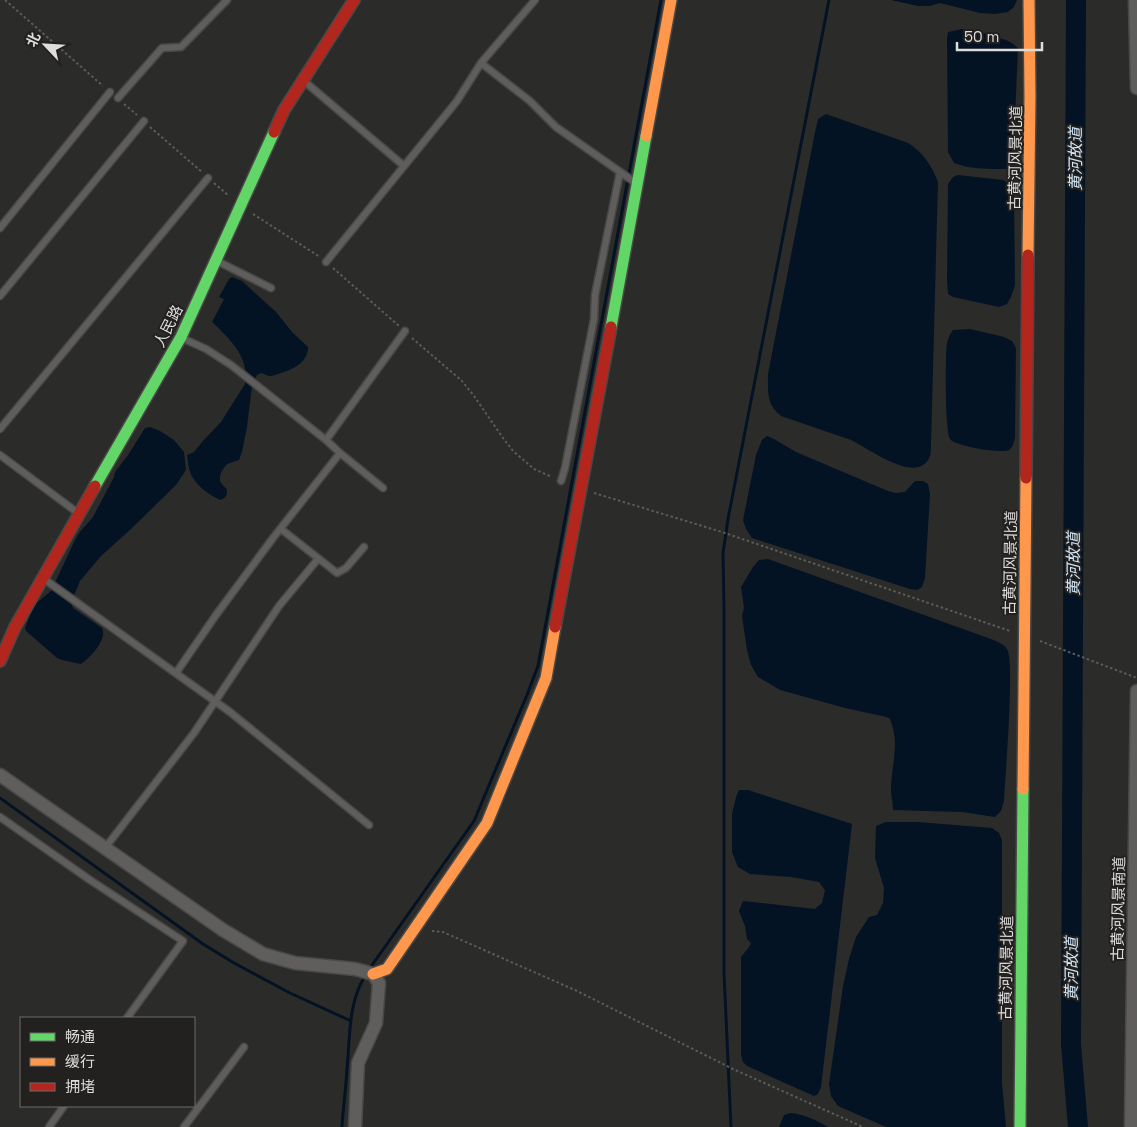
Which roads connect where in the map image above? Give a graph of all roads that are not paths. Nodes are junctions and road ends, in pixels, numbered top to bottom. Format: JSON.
{"nodes":[{"id":1,"x":227,"y":0,"type":"edge"},
{"id":2,"x":354,"y":0,"type":"edge"},
{"id":3,"x":535,"y":0,"type":"edge"},
{"id":4,"x":671,"y":0,"type":"edge"},
{"id":5,"x":1029,"y":0,"type":"edge"},
{"id":6,"x":1135,"y":0,"type":"edge"},
{"id":7,"x":481,"y":63,"type":"junction"},
{"id":8,"x":303,"y":80,"type":"junction"},
{"id":9,"x":1137,"y":88,"type":"edge"},
{"id":10,"x":110,"y":92,"type":"road end"},
{"id":11,"x":118,"y":98,"type":"road end"},
{"id":12,"x":144,"y":122,"type":"road end"},
{"id":13,"x":404,"y":166,"type":"junction"},
{"id":14,"x":622,"y":173,"type":"junction"},
{"id":15,"x":208,"y":178,"type":"road end"},
{"id":16,"x":635,"y":182,"type":"junction"},
{"id":17,"x":0,"y":228,"type":"edge"},
{"id":18,"x":216,"y":261,"type":"junction"},
{"id":19,"x":326,"y":262,"type":"road end"},
{"id":20,"x":271,"y":288,"type":"dead end"},
{"id":21,"x":0,"y":296,"type":"edge"},
{"id":22,"x":405,"y":331,"type":"road end"},
{"id":23,"x":181,"y":337,"type":"junction"},
{"id":24,"x":0,"y":429,"type":"edge"},
{"id":25,"x":326,"y":440,"type":"junction"},
{"id":26,"x":340,"y":453,"type":"junction"},
{"id":27,"x":0,"y":455,"type":"edge"},
{"id":28,"x":560,"y":480,"type":"road end"},
{"id":29,"x":383,"y":488,"type":"dead end"},
{"id":30,"x":79,"y":513,"type":"junction"},
{"id":31,"x":281,"y":528,"type":"junction"},
{"id":32,"x":364,"y":547,"type":"dead end"},
{"id":33,"x":318,"y":559,"type":"junction"},
{"id":34,"x":43,"y":578,"type":"junction"},
{"id":35,"x":0,"y":661,"type":"edge"},
{"id":36,"x":176,"y":673,"type":"junction"},
{"id":37,"x":1137,"y":691,"type":"edge"},
{"id":38,"x":216,"y":702,"type":"junction"},
{"id":39,"x":0,"y":775,"type":"edge"},
{"id":40,"x":0,"y":817,"type":"edge"},
{"id":41,"x":369,"y":825,"type":"dead end"},
{"id":42,"x":105,"y":848,"type":"junction"},
{"id":43,"x":369,"y":973,"type":"junction"},
{"id":44,"x":128,"y":1017,"type":"edge"},
{"id":45,"x":244,"y":1047,"type":"dead end"},
{"id":46,"x":63,"y":1107,"type":"edge"},
{"id":47,"x":49,"y":1127,"type":"edge"},
{"id":48,"x":184,"y":1127,"type":"edge"},
{"id":49,"x":355,"y":1127,"type":"edge"},
{"id":50,"x":1020,"y":1127,"type":"edge"},
{"id":51,"x":1131,"y":1127,"type":"edge"}],
"edges":[{"from":1,"to":11,"type":"lane"},
{"from":2,"to":8,"type":"street","name":"人民路"},
{"from":3,"to":7,"type":"lane"},
{"from":4,"to":16,"type":"street"},
{"from":5,"to":50,"type":"street","name":"古黄河风景北道"},
{"from":6,"to":9,"type":"street"},
{"from":7,"to":13,"type":"lane"},
{"from":7,"to":14,"type":"lane"},
{"from":8,"to":13,"type":"lane"},
{"from":8,"to":18,"type":"street","name":"人民路"},
{"from":10,"to":17,"type":"lane"},
{"from":12,"to":21,"type":"lane"},
{"from":13,"to":19,"type":"lane"},
{"from":14,"to":16,"type":"lane"},
{"from":14,"to":28,"type":"lane"},
{"from":15,"to":24,"type":"lane"},
{"from":16,"to":43,"type":"street"},
{"from":18,"to":20,"type":"lane"},
{"from":18,"to":23,"type":"street","name":"人民路"},
{"from":22,"to":25,"type":"lane"},
{"from":23,"to":25,"type":"lane"},
{"from":23,"to":30,"type":"street","name":"人民路"},
{"from":25,"to":26,"type":"lane"},
{"from":26,"to":29,"type":"lane"},
{"from":26,"to":31,"type":"lane"},
{"from":27,"to":30,"type":"lane"},
{"from":30,"to":34,"type":"street","name":"人民路"},
{"from":31,"to":33,"type":"lane"},
{"from":31,"to":36,"type":"lane"},
{"from":32,"to":33,"type":"lane"},
{"from":33,"to":38,"type":"lane"},
{"from":34,"to":35,"type":"street","name":"人民路"},
{"from":34,"to":36,"type":"lane"},
{"from":36,"to":38,"type":"lane"},
{"from":37,"to":51,"type":"street","name":"古黄河风景南道"},
{"from":38,"to":41,"type":"lane"},
{"from":38,"to":42,"type":"lane"},
{"from":39,"to":42,"type":"street"},
{"from":40,"to":44,"type":"lane"},
{"from":42,"to":43,"type":"street"},
{"from":43,"to":49,"type":"street"},
{"from":45,"to":48,"type":"lane"},
{"from":46,"to":47,"type":"lane"}]}
